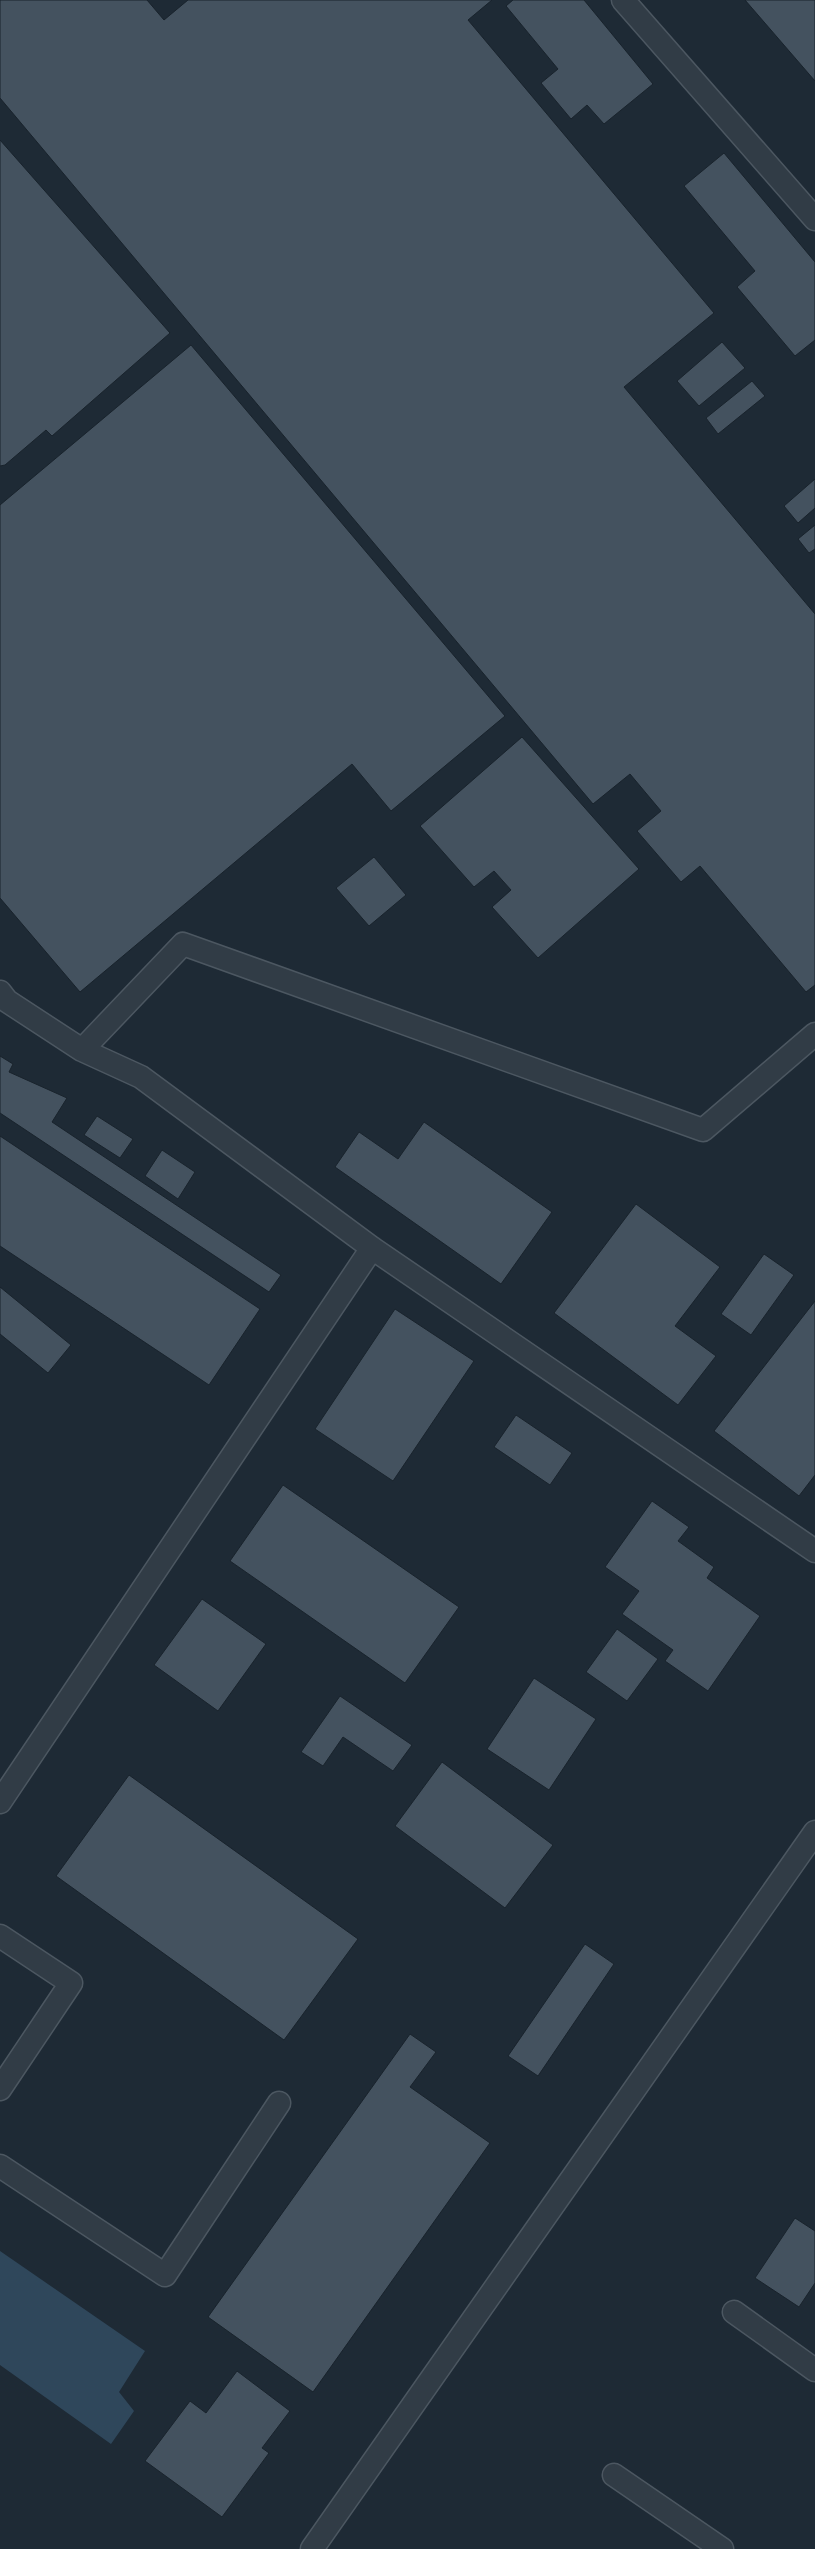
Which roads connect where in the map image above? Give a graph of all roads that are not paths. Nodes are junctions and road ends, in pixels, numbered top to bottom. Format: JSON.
{"nodes":[{"id":1,"x":623,"y":0,"type":"edge"},
{"id":2,"x":815,"y":219,"type":"edge"},
{"id":3,"x":0,"y":992,"type":"edge"},
{"id":4,"x":815,"y":1034,"type":"edge"},
{"id":5,"x":82,"y":1050,"type":"junction"},
{"id":6,"x":372,"y":1248,"type":"junction"},
{"id":7,"x":815,"y":1551,"type":"edge"},
{"id":8,"x":0,"y":1802,"type":"edge"},
{"id":9,"x":815,"y":1832,"type":"edge"},
{"id":10,"x":0,"y":1936,"type":"edge"},
{"id":11,"x":0,"y":2089,"type":"edge"},
{"id":12,"x":279,"y":2103,"type":"dead end"},
{"id":13,"x":0,"y":2166,"type":"edge"},
{"id":14,"x":734,"y":2312,"type":"dead end"},
{"id":15,"x":815,"y":2370,"type":"edge"},
{"id":16,"x":614,"y":2475,"type":"dead end"},
{"id":17,"x":312,"y":2549,"type":"edge"},
{"id":18,"x":722,"y":2549,"type":"edge"}],
"edges":[{"from":1,"to":2,"type":"lane"},
{"from":3,"to":5,"type":"lane"},
{"from":4,"to":5,"type":"lane"},
{"from":5,"to":6,"type":"lane"},
{"from":6,"to":7,"type":"lane"},
{"from":6,"to":8,"type":"lane"},
{"from":9,"to":17,"type":"lane"},
{"from":10,"to":11,"type":"lane"},
{"from":12,"to":13,"type":"lane"},
{"from":14,"to":15,"type":"lane"},
{"from":16,"to":18,"type":"lane"}]}
